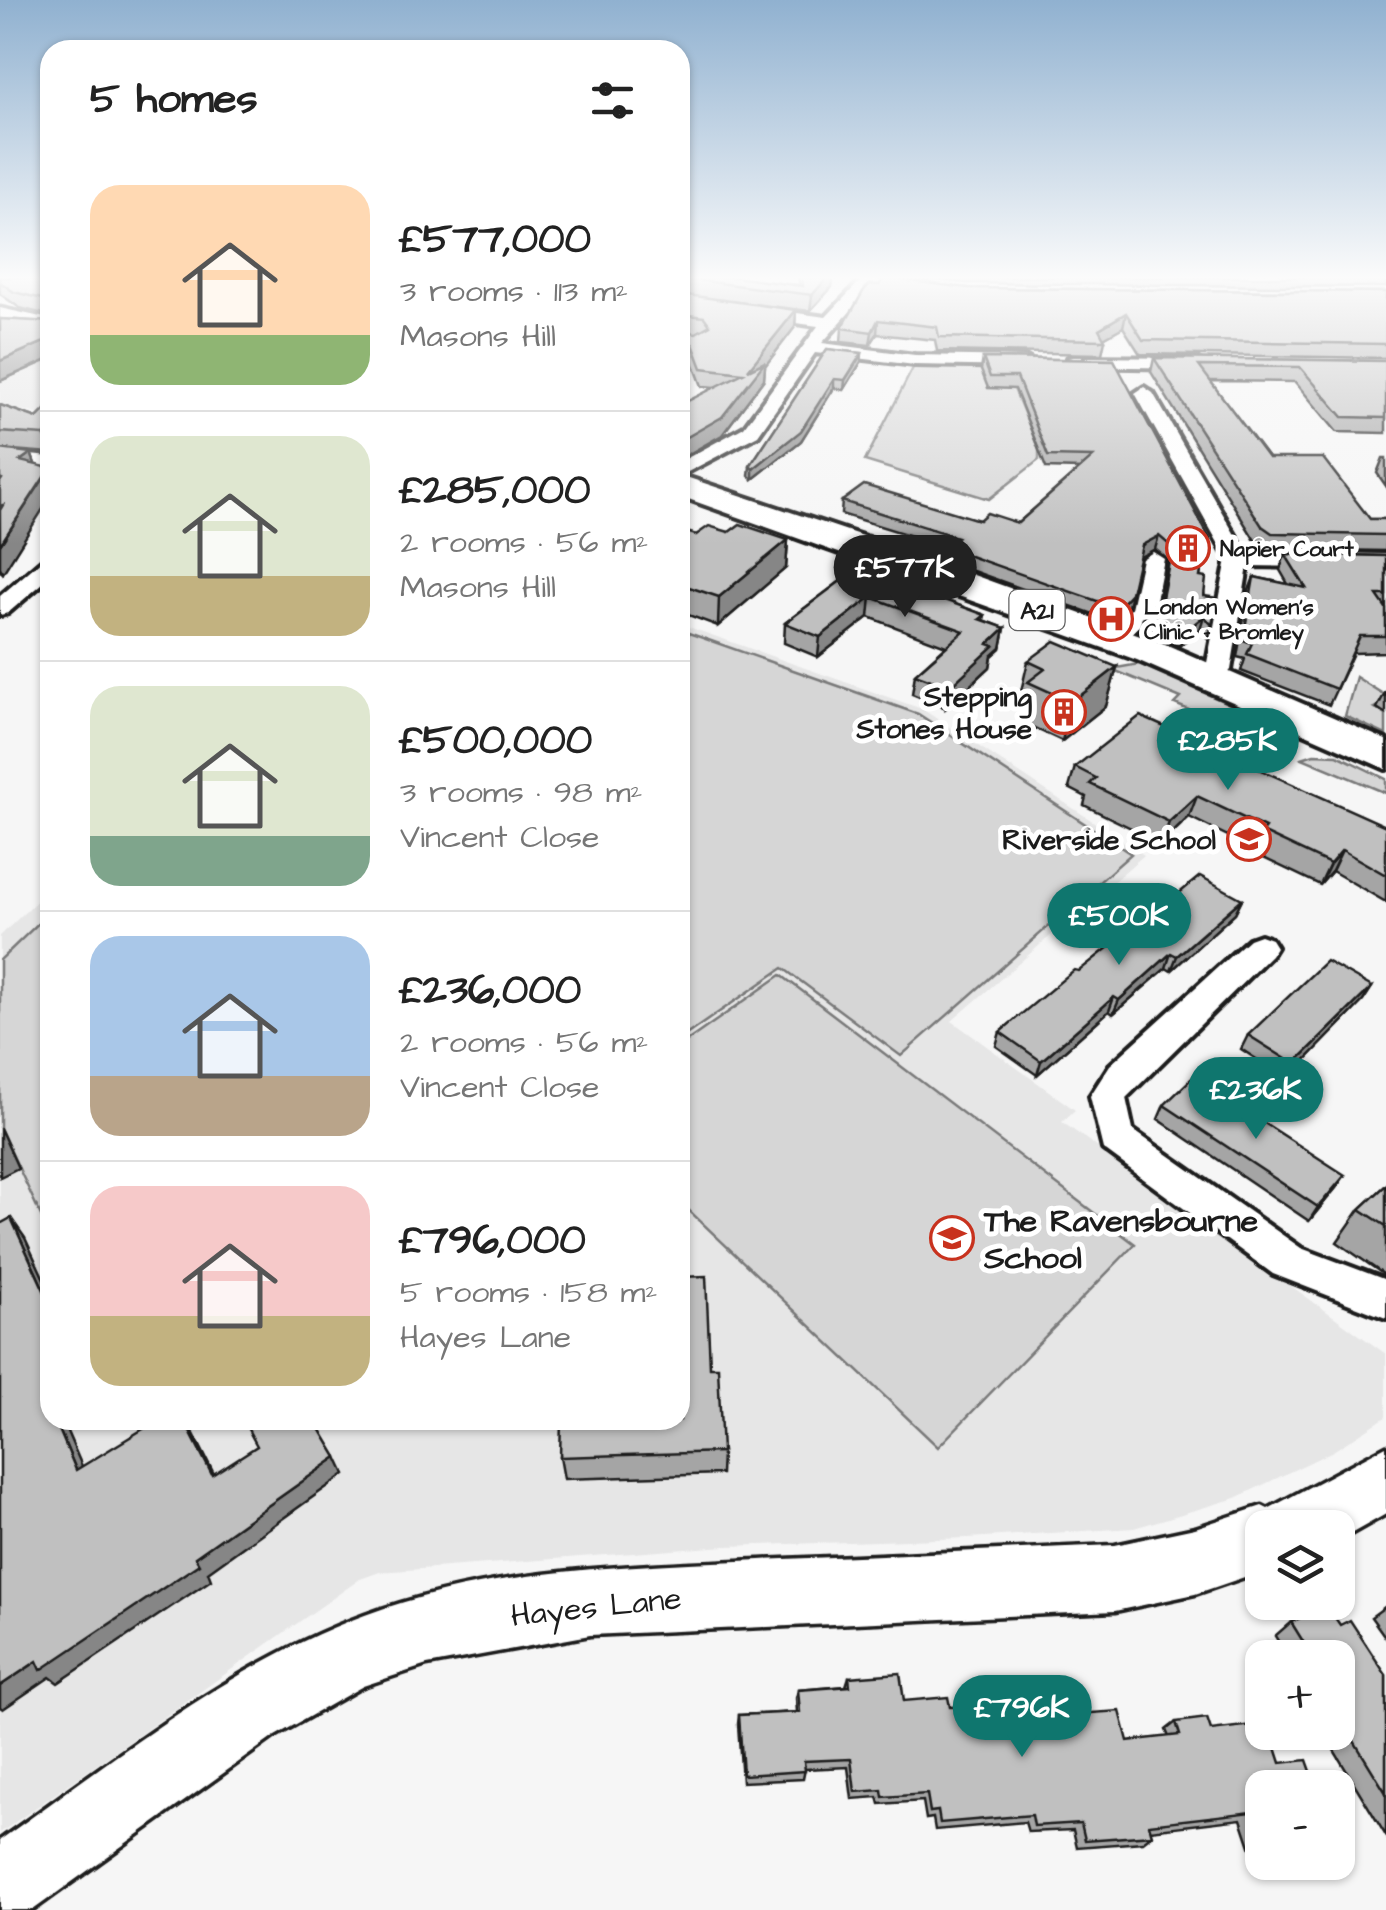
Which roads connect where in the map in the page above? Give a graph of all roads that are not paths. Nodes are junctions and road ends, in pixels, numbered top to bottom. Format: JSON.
{"nodes":[{"id":1,"x":797,"y":366,"type":"edge"},
{"id":2,"x":1144,"y":393,"type":"dead end"},
{"id":3,"x":0,"y":458,"type":"edge"},
{"id":4,"x":40,"y":462,"type":"edge"},
{"id":5,"x":690,"y":464,"type":"edge"},
{"id":6,"x":690,"y":489,"type":"edge"},
{"id":7,"x":1153,"y":558,"type":"dead end"},
{"id":8,"x":1238,"y":558,"type":"junction"},
{"id":9,"x":1386,"y":560,"type":"edge"},
{"id":10,"x":40,"y":574,"type":"edge"},
{"id":11,"x":0,"y":608,"type":"edge"},
{"id":12,"x":1114,"y":639,"type":"junction"},
{"id":13,"x":1211,"y":678,"type":"junction"},
{"id":14,"x":1386,"y":756,"type":"edge"},
{"id":15,"x":1260,"y":947,"type":"dead end"},
{"id":16,"x":1386,"y":1299,"type":"edge"},
{"id":17,"x":1386,"y":1478,"type":"edge"},
{"id":18,"x":1333,"y":1510,"type":"edge"},
{"id":19,"x":1245,"y":1545,"type":"edge"},
{"id":20,"x":0,"y":1887,"type":"edge"}],
"edges":[{"from":1,"to":5,"type":"street"},
{"from":2,"to":8,"type":"street"},
{"from":3,"to":4,"type":"street"},
{"from":6,"to":12,"type":"main road","number":"A21"},
{"from":7,"to":12,"type":"street"},
{"from":8,"to":9,"type":"street"},
{"from":8,"to":13,"type":"street"},
{"from":10,"to":11,"type":"street"},
{"from":12,"to":13,"type":"main road","number":"A21"},
{"from":13,"to":14,"type":"main road","number":"A21"},
{"from":15,"to":16,"type":"street"},
{"from":17,"to":18,"type":"main road"},
{"from":19,"to":20,"type":"main road","name":"Hayes Lane"}]}
